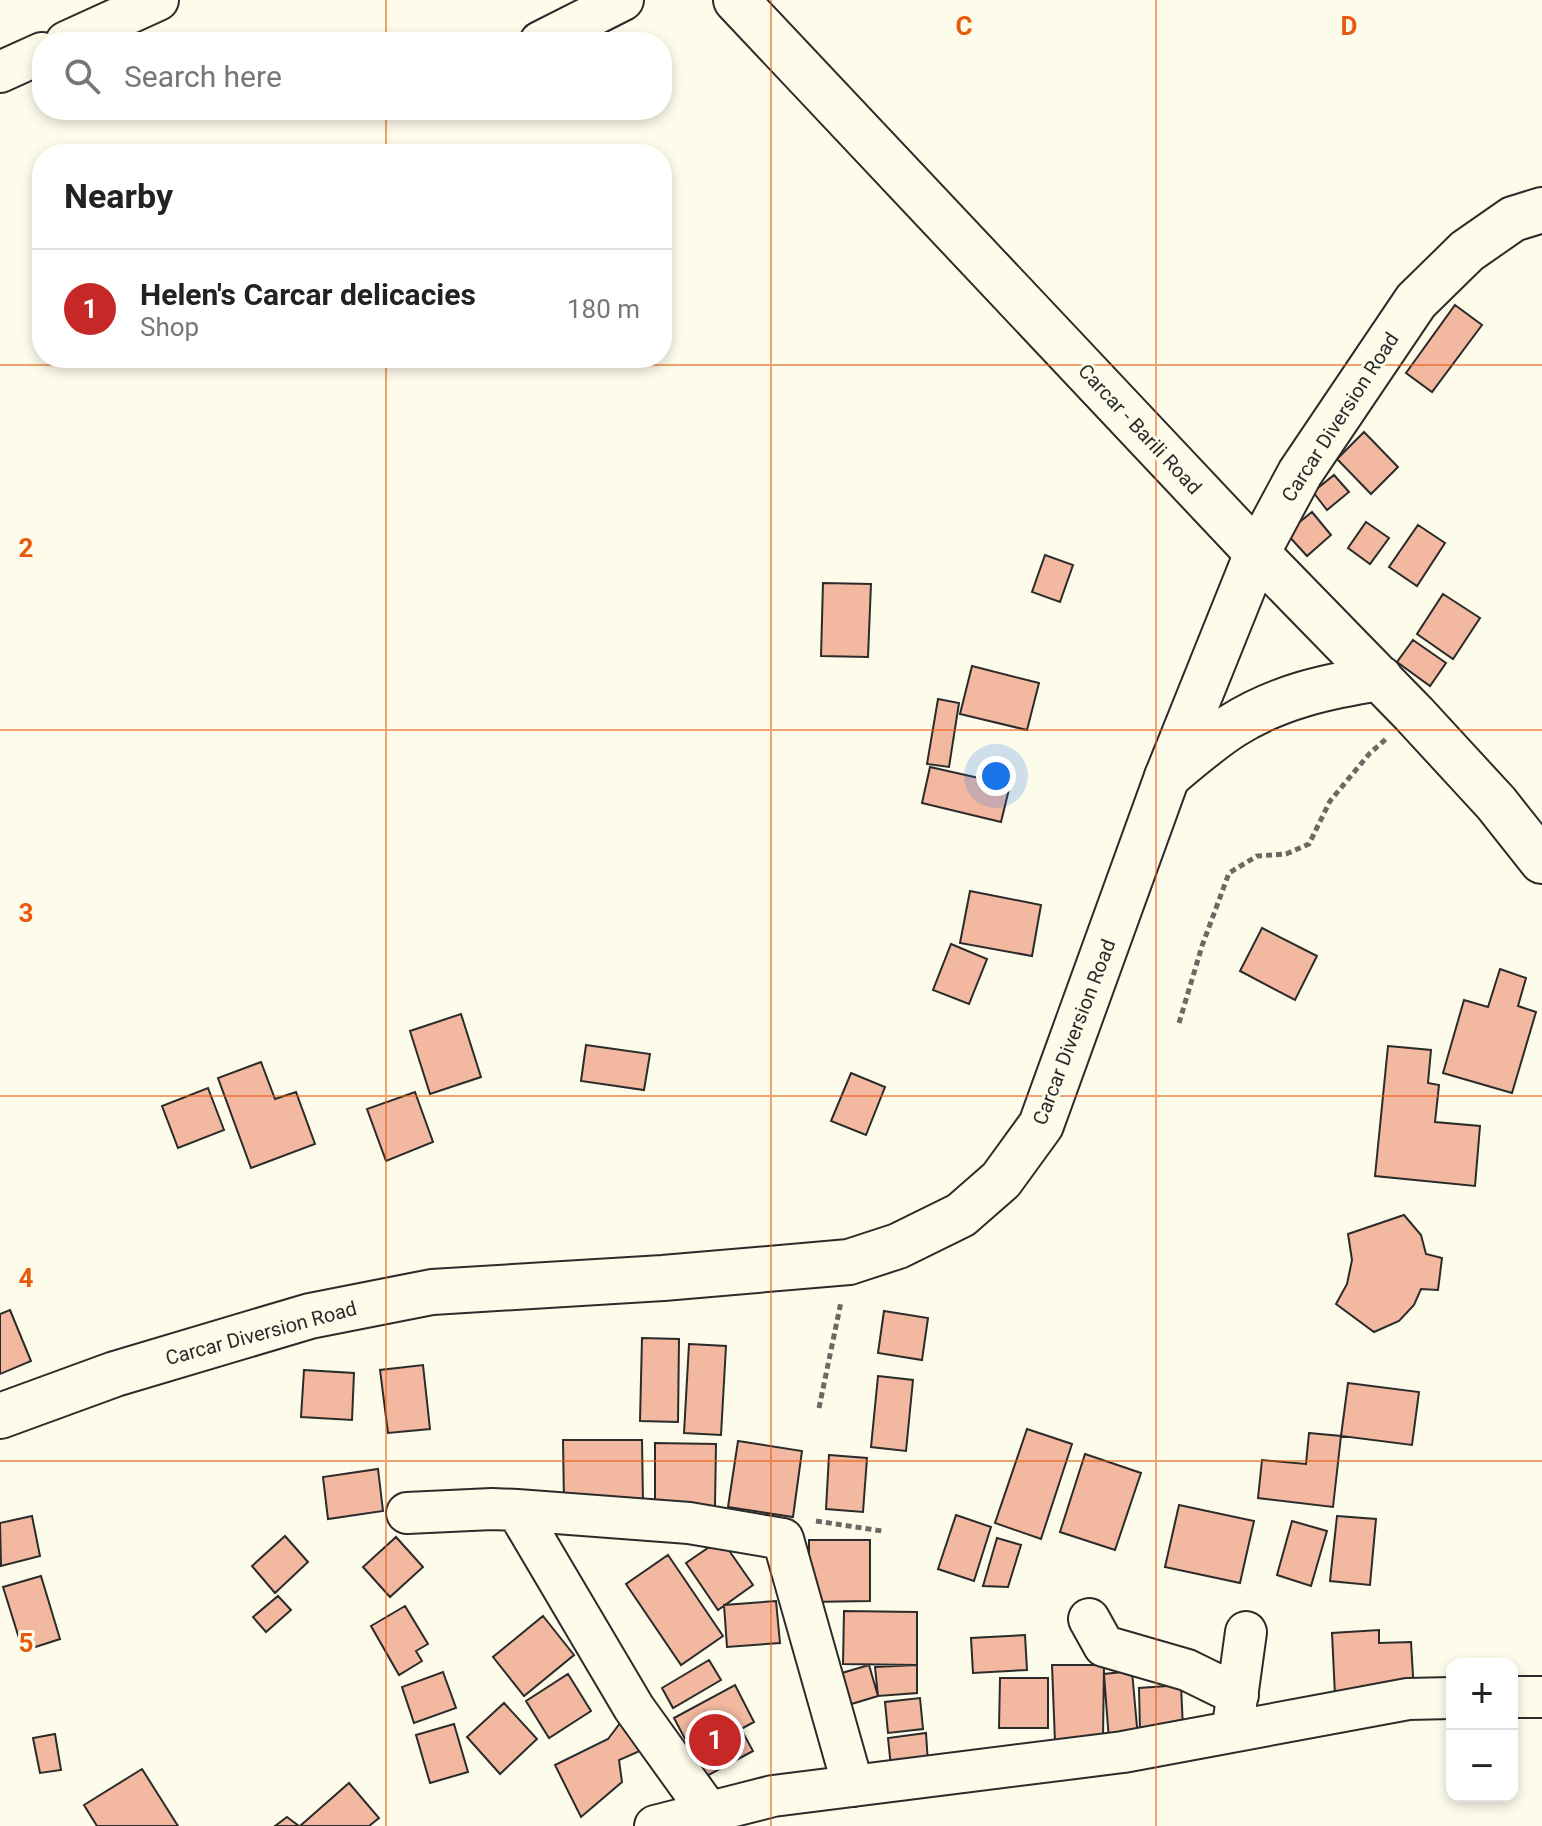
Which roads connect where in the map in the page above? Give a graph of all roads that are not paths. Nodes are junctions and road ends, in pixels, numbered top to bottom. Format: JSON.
{"nodes":[{"id":1,"x":158,"y":0,"type":"edge"},
{"id":2,"x":623,"y":0,"type":"edge"},
{"id":3,"x":736,"y":0,"type":"edge"},
{"id":4,"x":88,"y":32,"type":"edge"},
{"id":5,"x":560,"y":32,"type":"edge"},
{"id":6,"x":32,"y":58,"type":"edge"},
{"id":7,"x":0,"y":72,"type":"edge"},
{"id":8,"x":1542,"y":210,"type":"edge"},
{"id":9,"x":1257,"y":553,"type":"junction"},
{"id":10,"x":1380,"y":678,"type":"junction"},
{"id":11,"x":1167,"y":777,"type":"junction"},
{"id":12,"x":1542,"y":861,"type":"edge"},
{"id":13,"x":0,"y":1416,"type":"edge"},
{"id":14,"x":517,"y":1510,"type":"junction"},
{"id":15,"x":407,"y":1513,"type":"dead end"},
{"id":16,"x":1089,"y":1619,"type":"dead end"},
{"id":17,"x":1246,"y":1632,"type":"dead end"},
{"id":18,"x":1238,"y":1695,"type":"junction"},
{"id":19,"x":1518,"y":1697,"type":"edge"},
{"id":20,"x":1542,"y":1697,"type":"edge"},
{"id":21,"x":1446,"y":1698,"type":"edge"},
{"id":22,"x":1232,"y":1733,"type":"junction"},
{"id":23,"x":853,"y":1786,"type":"junction"},
{"id":24,"x":712,"y":1818,"type":"edge"},
{"id":25,"x":655,"y":1826,"type":"edge"}],
"edges":[{"from":1,"to":4,"type":"street"},
{"from":2,"to":5,"type":"street"},
{"from":3,"to":9,"type":"main road","name":"Carcar - Barili Road"},
{"from":6,"to":7,"type":"street"},
{"from":8,"to":9,"type":"main road","name":"Carcar Diversion Road"},
{"from":9,"to":10,"type":"main road","name":"Carcar - Barili Road"},
{"from":9,"to":11,"type":"main road","name":"Carcar Diversion Road"},
{"from":10,"to":11,"type":"main road"},
{"from":10,"to":12,"type":"main road","name":"Carcar - Barili Road"},
{"from":11,"to":13,"type":"main road","name":"Carcar Diversion Road"},
{"from":14,"to":15,"type":"street"},
{"from":14,"to":23,"type":"street"},
{"from":14,"to":24,"type":"street"},
{"from":16,"to":18,"type":"street"},
{"from":17,"to":18,"type":"street"},
{"from":18,"to":22,"type":"street"},
{"from":19,"to":20,"type":"street"},
{"from":21,"to":22,"type":"street"},
{"from":22,"to":23,"type":"street"},
{"from":23,"to":24,"type":"street"},
{"from":24,"to":25,"type":"street"}]}
